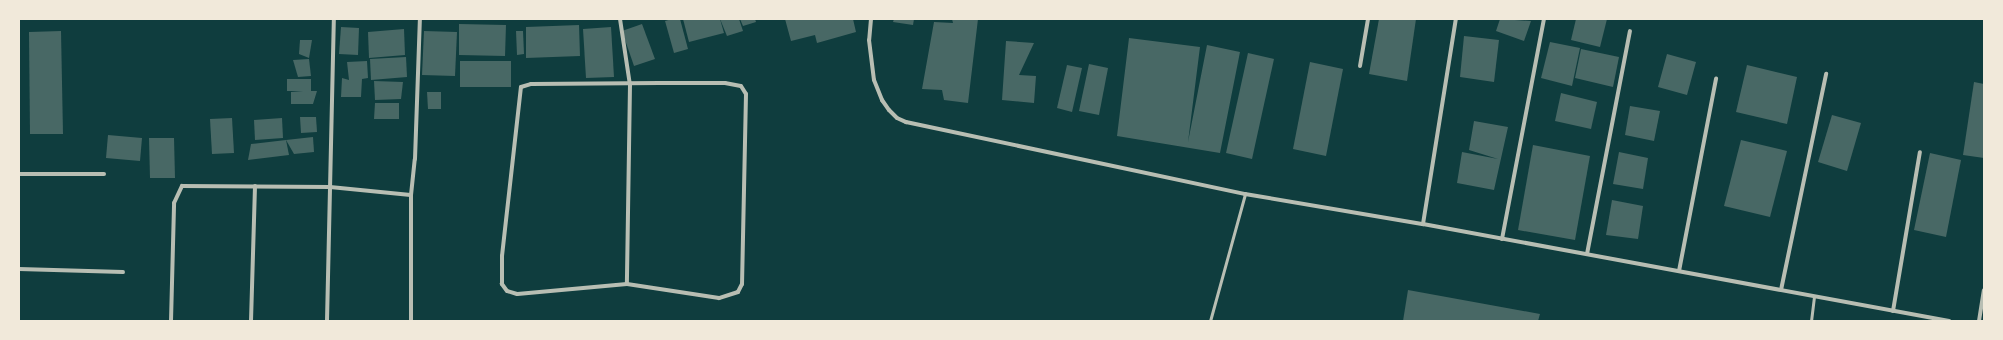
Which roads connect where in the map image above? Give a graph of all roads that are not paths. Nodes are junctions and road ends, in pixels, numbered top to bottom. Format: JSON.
{"nodes":[{"id":1,"x":334,"y":19,"type":"edge"},
{"id":2,"x":420,"y":19,"type":"edge"},
{"id":3,"x":620,"y":19,"type":"edge"},
{"id":4,"x":871,"y":19,"type":"edge"},
{"id":5,"x":1368,"y":19,"type":"edge"},
{"id":6,"x":1456,"y":19,"type":"edge"},
{"id":7,"x":1544,"y":19,"type":"edge"},
{"id":8,"x":1630,"y":31,"type":"dead end"},
{"id":9,"x":1360,"y":66,"type":"dead end"},
{"id":10,"x":1826,"y":74,"type":"dead end"},
{"id":11,"x":1716,"y":79,"type":"dead end"},
{"id":12,"x":630,"y":85,"type":"junction"},
{"id":13,"x":1920,"y":152,"type":"dead end"},
{"id":14,"x":19,"y":174,"type":"edge"},
{"id":15,"x":104,"y":174,"type":"dead end"},
{"id":16,"x":254,"y":186,"type":"junction"},
{"id":17,"x":330,"y":187,"type":"junction"},
{"id":18,"x":1245,"y":194,"type":"junction"},
{"id":19,"x":411,"y":195,"type":"junction"},
{"id":20,"x":1423,"y":224,"type":"junction"},
{"id":21,"x":1502,"y":238,"type":"junction"},
{"id":22,"x":1588,"y":254,"type":"junction"},
{"id":23,"x":19,"y":269,"type":"edge"},
{"id":24,"x":1680,"y":271,"type":"junction"},
{"id":25,"x":123,"y":272,"type":"dead end"},
{"id":26,"x":627,"y":284,"type":"junction"},
{"id":27,"x":1781,"y":290,"type":"junction"},
{"id":28,"x":1984,"y":290,"type":"edge"},
{"id":29,"x":1814,"y":296,"type":"junction"},
{"id":30,"x":1893,"y":311,"type":"junction"},
{"id":31,"x":1928,"y":319,"type":"edge"},
{"id":32,"x":171,"y":321,"type":"edge"},
{"id":33,"x":251,"y":321,"type":"edge"},
{"id":34,"x":327,"y":321,"type":"edge"},
{"id":35,"x":411,"y":321,"type":"edge"},
{"id":36,"x":1210,"y":321,"type":"edge"},
{"id":37,"x":1811,"y":321,"type":"edge"},
{"id":38,"x":1948,"y":321,"type":"edge"},
{"id":39,"x":1979,"y":321,"type":"edge"}],
"edges":[{"from":1,"to":17,"type":"street"},
{"from":2,"to":19,"type":"street"},
{"from":3,"to":12,"type":"street"},
{"from":4,"to":18,"type":"street"},
{"from":5,"to":9,"type":"street"},
{"from":6,"to":20,"type":"street"},
{"from":7,"to":21,"type":"street"},
{"from":8,"to":22,"type":"street"},
{"from":10,"to":27,"type":"street"},
{"from":11,"to":24,"type":"street"},
{"from":12,"to":26,"type":"street"},
{"from":12,"to":26,"type":"street"},
{"from":12,"to":26,"type":"street"},
{"from":13,"to":30,"type":"street"},
{"from":14,"to":15,"type":"street"},
{"from":16,"to":17,"type":"street"},
{"from":16,"to":32,"type":"street"},
{"from":16,"to":33,"type":"street"},
{"from":17,"to":19,"type":"street"},
{"from":17,"to":34,"type":"street"},
{"from":18,"to":20,"type":"street"},
{"from":18,"to":36,"type":"lane"},
{"from":19,"to":35,"type":"street"},
{"from":20,"to":21,"type":"street"},
{"from":21,"to":22,"type":"street"},
{"from":22,"to":24,"type":"street"},
{"from":23,"to":25,"type":"street"},
{"from":24,"to":27,"type":"street"},
{"from":27,"to":29,"type":"street"},
{"from":28,"to":39,"type":"street"},
{"from":29,"to":30,"type":"street"},
{"from":29,"to":37,"type":"lane"},
{"from":30,"to":31,"type":"street"},
{"from":31,"to":38,"type":"street"}]}
